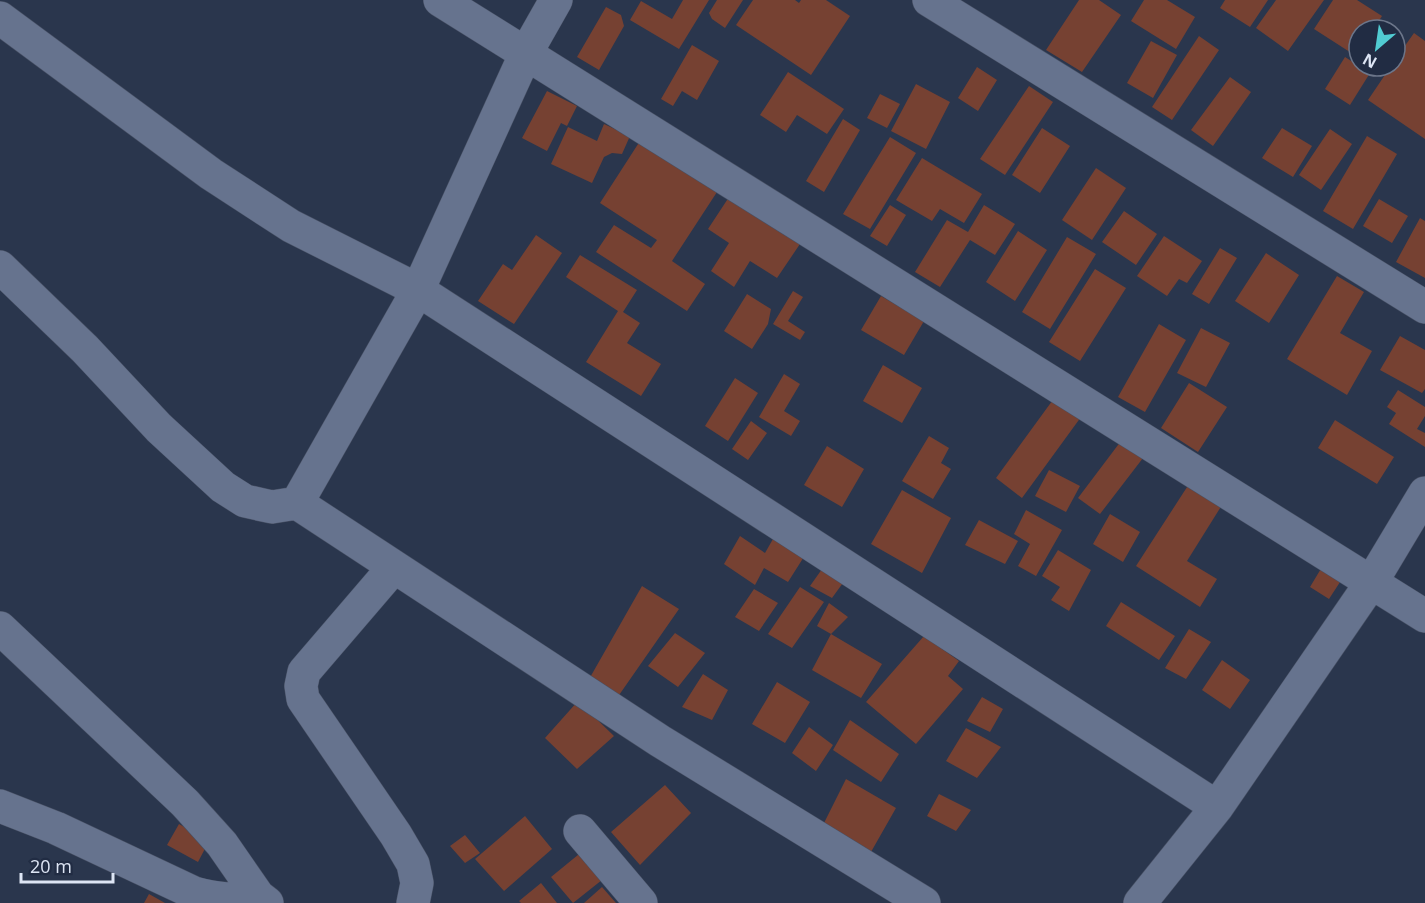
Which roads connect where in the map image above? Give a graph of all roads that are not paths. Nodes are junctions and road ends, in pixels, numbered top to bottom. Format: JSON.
{"nodes":[{"id":1,"x":440,"y":0,"type":"edge"},
{"id":2,"x":556,"y":0,"type":"edge"},
{"id":3,"x":929,"y":0,"type":"edge"},
{"id":4,"x":0,"y":18,"type":"edge"},
{"id":5,"x":526,"y":53,"type":"junction"},
{"id":6,"x":0,"y":267,"type":"edge"},
{"id":7,"x":418,"y":290,"type":"junction"},
{"id":8,"x":1425,"y":307,"type":"edge"},
{"id":9,"x":1425,"y":493,"type":"edge"},
{"id":10,"x":297,"y":503,"type":"junction"},
{"id":11,"x":394,"y":567,"type":"junction"},
{"id":12,"x":1371,"y":583,"type":"junction"},
{"id":13,"x":1425,"y":616,"type":"edge"},
{"id":14,"x":0,"y":628,"type":"edge"},
{"id":15,"x":0,"y":806,"type":"edge"},
{"id":16,"x":1217,"y":807,"type":"junction"},
{"id":17,"x":580,"y":831,"type":"dead end"},
{"id":18,"x":263,"y":899,"type":"edge"},
{"id":19,"x":413,"y":903,"type":"edge"},
{"id":20,"x":641,"y":903,"type":"edge"},
{"id":21,"x":924,"y":903,"type":"edge"},
{"id":22,"x":1140,"y":903,"type":"edge"}],
"edges":[{"from":1,"to":5,"type":"street"},
{"from":2,"to":5,"type":"street"},
{"from":3,"to":8,"type":"street"},
{"from":4,"to":7,"type":"street"},
{"from":5,"to":7,"type":"street"},
{"from":5,"to":12,"type":"street"},
{"from":6,"to":10,"type":"street"},
{"from":7,"to":10,"type":"street"},
{"from":7,"to":16,"type":"street"},
{"from":9,"to":12,"type":"street"},
{"from":10,"to":11,"type":"street"},
{"from":11,"to":19,"type":"street"},
{"from":11,"to":21,"type":"street"},
{"from":12,"to":13,"type":"street"},
{"from":12,"to":16,"type":"street"},
{"from":14,"to":18,"type":"street"},
{"from":15,"to":18,"type":"street"},
{"from":16,"to":22,"type":"street"},
{"from":17,"to":20,"type":"street"}]}
